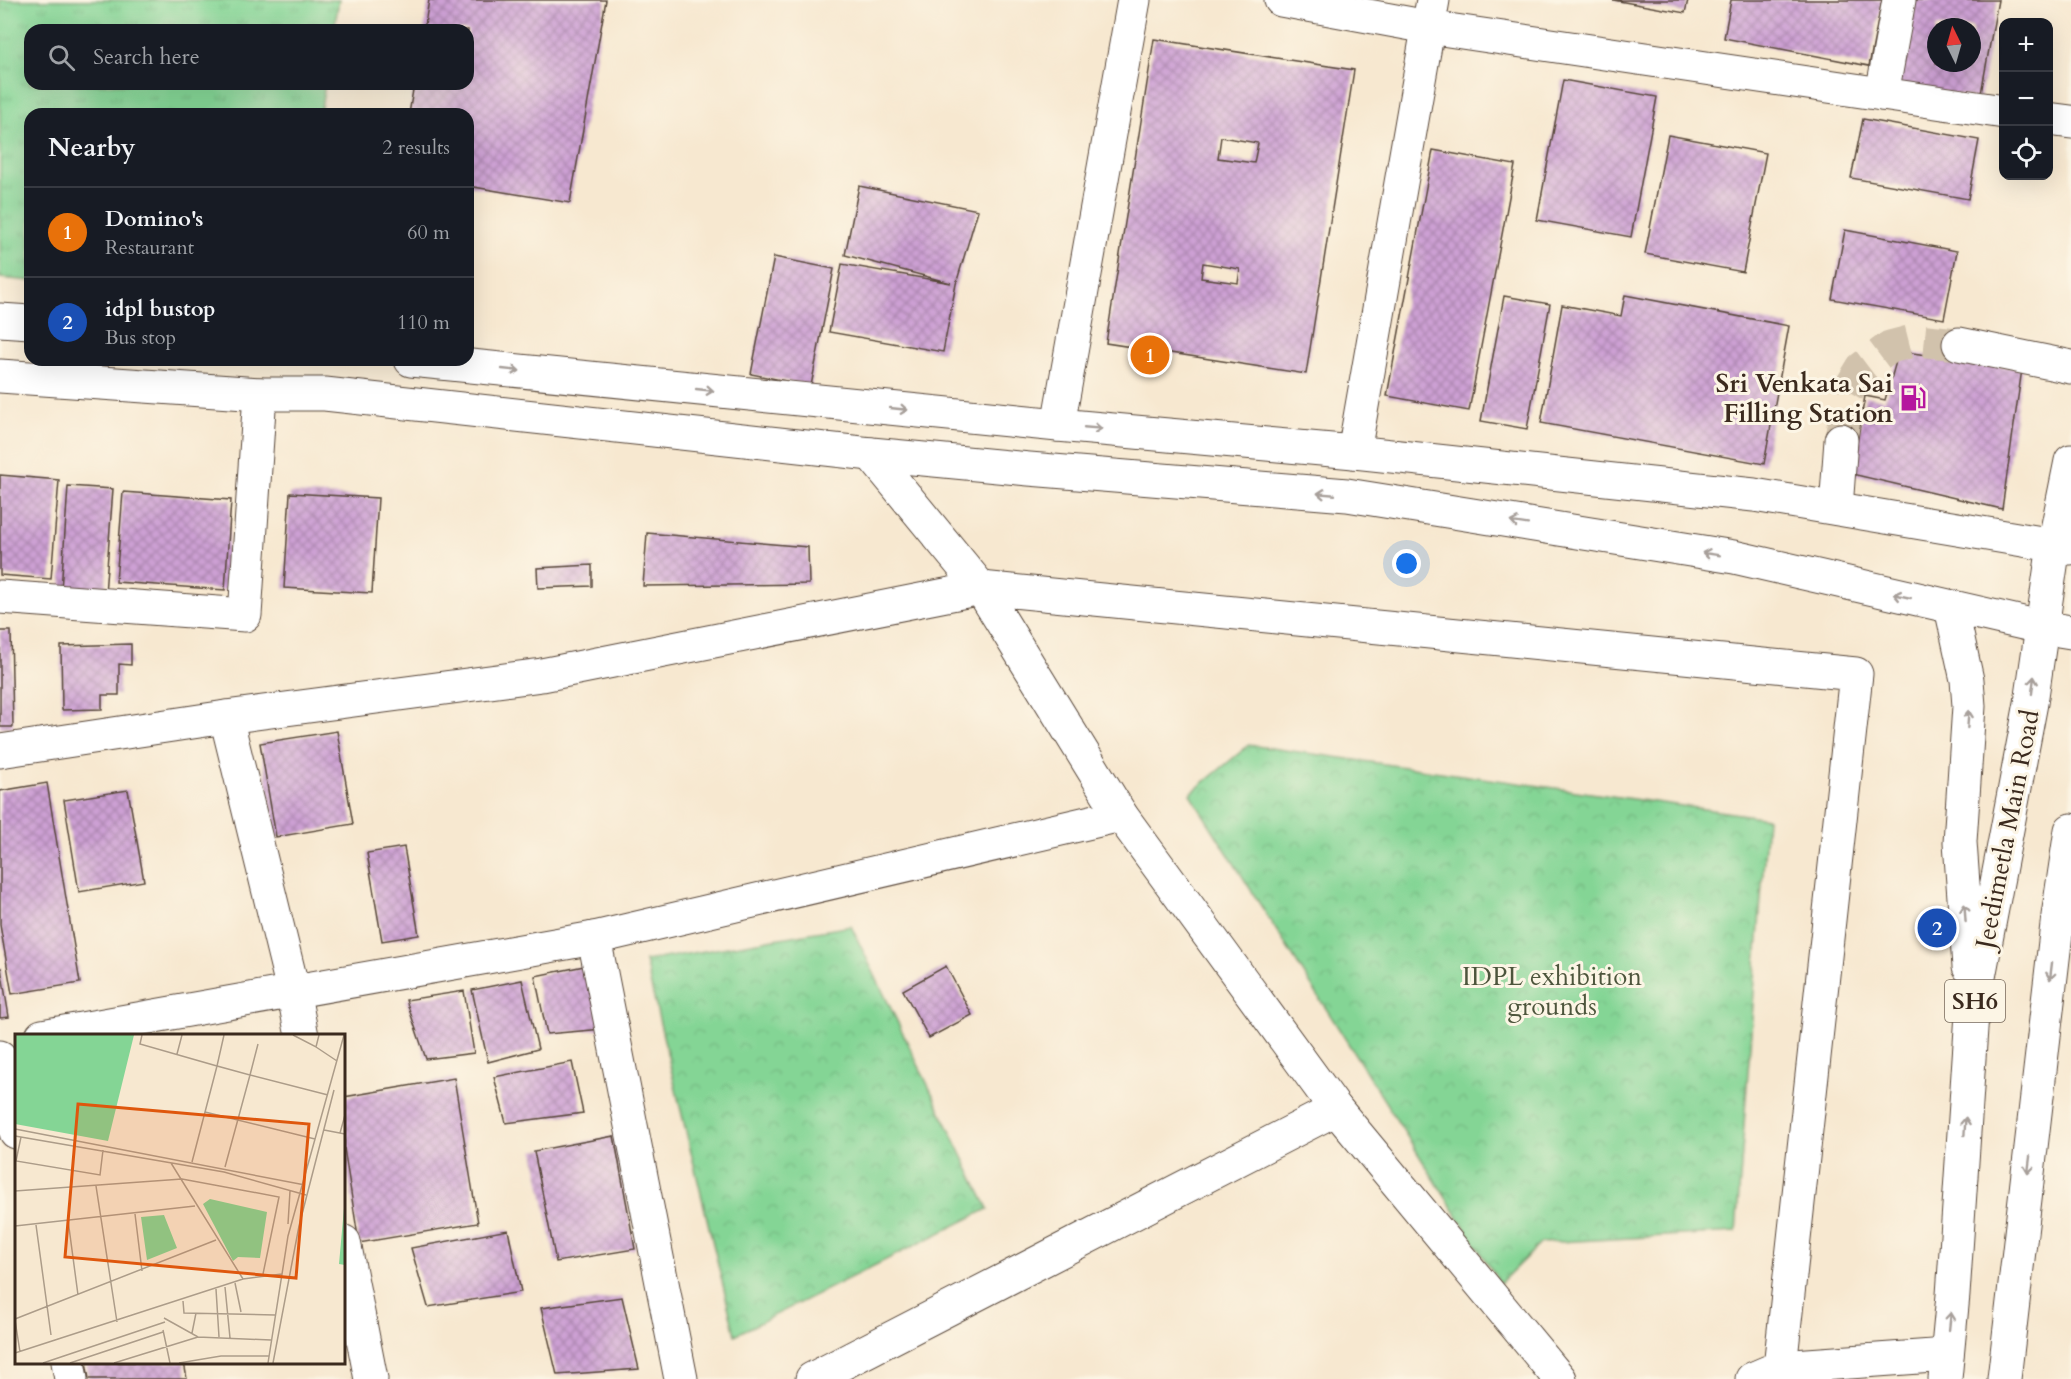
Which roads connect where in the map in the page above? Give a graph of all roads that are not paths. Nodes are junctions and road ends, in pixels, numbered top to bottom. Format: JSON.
{"nodes":[{"id":1,"x":1134,"y":0,"type":"edge"},
{"id":2,"x":1281,"y":0,"type":"edge"},
{"id":3,"x":1899,"y":0,"type":"edge"},
{"id":4,"x":1430,"y":13,"type":"edge"},
{"id":5,"x":1882,"y":94,"type":"junction"},
{"id":6,"x":1999,"y":111,"type":"edge"},
{"id":7,"x":2053,"y":120,"type":"edge"},
{"id":8,"x":2071,"y":122,"type":"edge"},
{"id":9,"x":0,"y":320,"type":"edge"},
{"id":10,"x":24,"y":322,"type":"edge"},
{"id":11,"x":1959,"y":344,"type":"tunnel mouth"},
{"id":12,"x":471,"y":366,"type":"edge"},
{"id":13,"x":2071,"y":367,"type":"edge"},
{"id":14,"x":0,"y":376,"type":"edge"},
{"id":15,"x":260,"y":394,"type":"junction"},
{"id":16,"x":1058,"y":425,"type":"junction"},
{"id":17,"x":1841,"y":440,"type":"tunnel mouth"},
{"id":18,"x":1354,"y":452,"type":"junction"},
{"id":19,"x":871,"y":454,"type":"junction"},
{"id":20,"x":2071,"y":461,"type":"edge"},
{"id":21,"x":1836,"y":508,"type":"junction"},
{"id":22,"x":2062,"y":546,"type":"edge"},
{"id":23,"x":981,"y":588,"type":"junction"},
{"id":24,"x":0,"y":597,"type":"edge"},
{"id":25,"x":1951,"y":607,"type":"junction"},
{"id":26,"x":2056,"y":630,"type":"edge"},
{"id":27,"x":226,"y":717,"type":"junction"},
{"id":28,"x":0,"y":751,"type":"edge"},
{"id":29,"x":1121,"y":815,"type":"junction"},
{"id":30,"x":2071,"y":830,"type":"edge"},
{"id":31,"x":594,"y":938,"type":"junction"},
{"id":32,"x":293,"y":990,"type":"junction"},
{"id":33,"x":1972,"y":1014,"type":"junction"},
{"id":34,"x":48,"y":1034,"type":"edge"},
{"id":35,"x":302,"y":1034,"type":"edge"},
{"id":36,"x":15,"y":1040,"type":"edge"},
{"id":37,"x":0,"y":1043,"type":"edge"},
{"id":38,"x":0,"y":1057,"type":"edge"},
{"id":39,"x":1336,"y":1109,"type":"junction"},
{"id":40,"x":15,"y":1127,"type":"edge"},
{"id":41,"x":345,"y":1247,"type":"edge"},
{"id":42,"x":68,"y":1364,"type":"edge"},
{"id":43,"x":1946,"y":1367,"type":"edge"},
{"id":44,"x":1766,"y":1373,"type":"edge"},
{"id":45,"x":71,"y":1379,"type":"edge"},
{"id":46,"x":371,"y":1379,"type":"edge"},
{"id":47,"x":681,"y":1379,"type":"edge"},
{"id":48,"x":812,"y":1379,"type":"edge"},
{"id":49,"x":1560,"y":1379,"type":"edge"},
{"id":50,"x":2004,"y":1379,"type":"edge"}],
"edges":[{"from":1,"to":16,"type":"street"},
{"from":2,"to":4,"type":"street"},
{"from":3,"to":5,"type":"street"},
{"from":4,"to":5,"type":"street"},
{"from":4,"to":18,"type":"street"},
{"from":5,"to":6,"type":"street"},
{"from":7,"to":8,"type":"street"},
{"from":9,"to":10,"type":"street"},
{"from":11,"to":13,"type":"street"},
{"from":12,"to":16,"type":"street","one_way":true},
{"from":14,"to":15,"type":"street"},
{"from":15,"to":19,"type":"street"},
{"from":15,"to":24,"type":"street"},
{"from":16,"to":18,"type":"street","one_way":true},
{"from":17,"to":21,"type":"street"},
{"from":18,"to":21,"type":"street"},
{"from":19,"to":23,"type":"street"},
{"from":25,"to":19,"type":"street","one_way":true},
{"from":20,"to":22,"type":"street","name":"Jeedimetla Main Road","number":"SH6"},
{"from":21,"to":22,"type":"street"},
{"from":22,"to":26,"type":"street","name":"Jeedimetla Main Road","number":"SH6"},
{"from":23,"to":27,"type":"street"},
{"from":23,"to":29,"type":"street"},
{"from":23,"to":44,"type":"street"},
{"from":25,"to":26,"type":"street"},
{"from":33,"to":25,"type":"street","one_way":true},
{"from":33,"to":26,"type":"street","name":"Jeedimetla Main Road","number":"SH6","one_way":true},
{"from":27,"to":28,"type":"street"},
{"from":27,"to":32,"type":"street"},
{"from":29,"to":31,"type":"street"},
{"from":29,"to":39,"type":"street"},
{"from":30,"to":50,"type":"street","one_way":true},
{"from":31,"to":32,"type":"street"},
{"from":31,"to":47,"type":"street"},
{"from":32,"to":34,"type":"street"},
{"from":32,"to":35,"type":"street"},
{"from":43,"to":33,"type":"street","name":"Jeedimetla Main Road","number":"SH6","one_way":true},
{"from":36,"to":37,"type":"street"},
{"from":38,"to":40,"type":"street"},
{"from":39,"to":48,"type":"street"},
{"from":39,"to":49,"type":"street"},
{"from":41,"to":46,"type":"street"},
{"from":42,"to":45,"type":"street"},
{"from":43,"to":44,"type":"street"}]}
